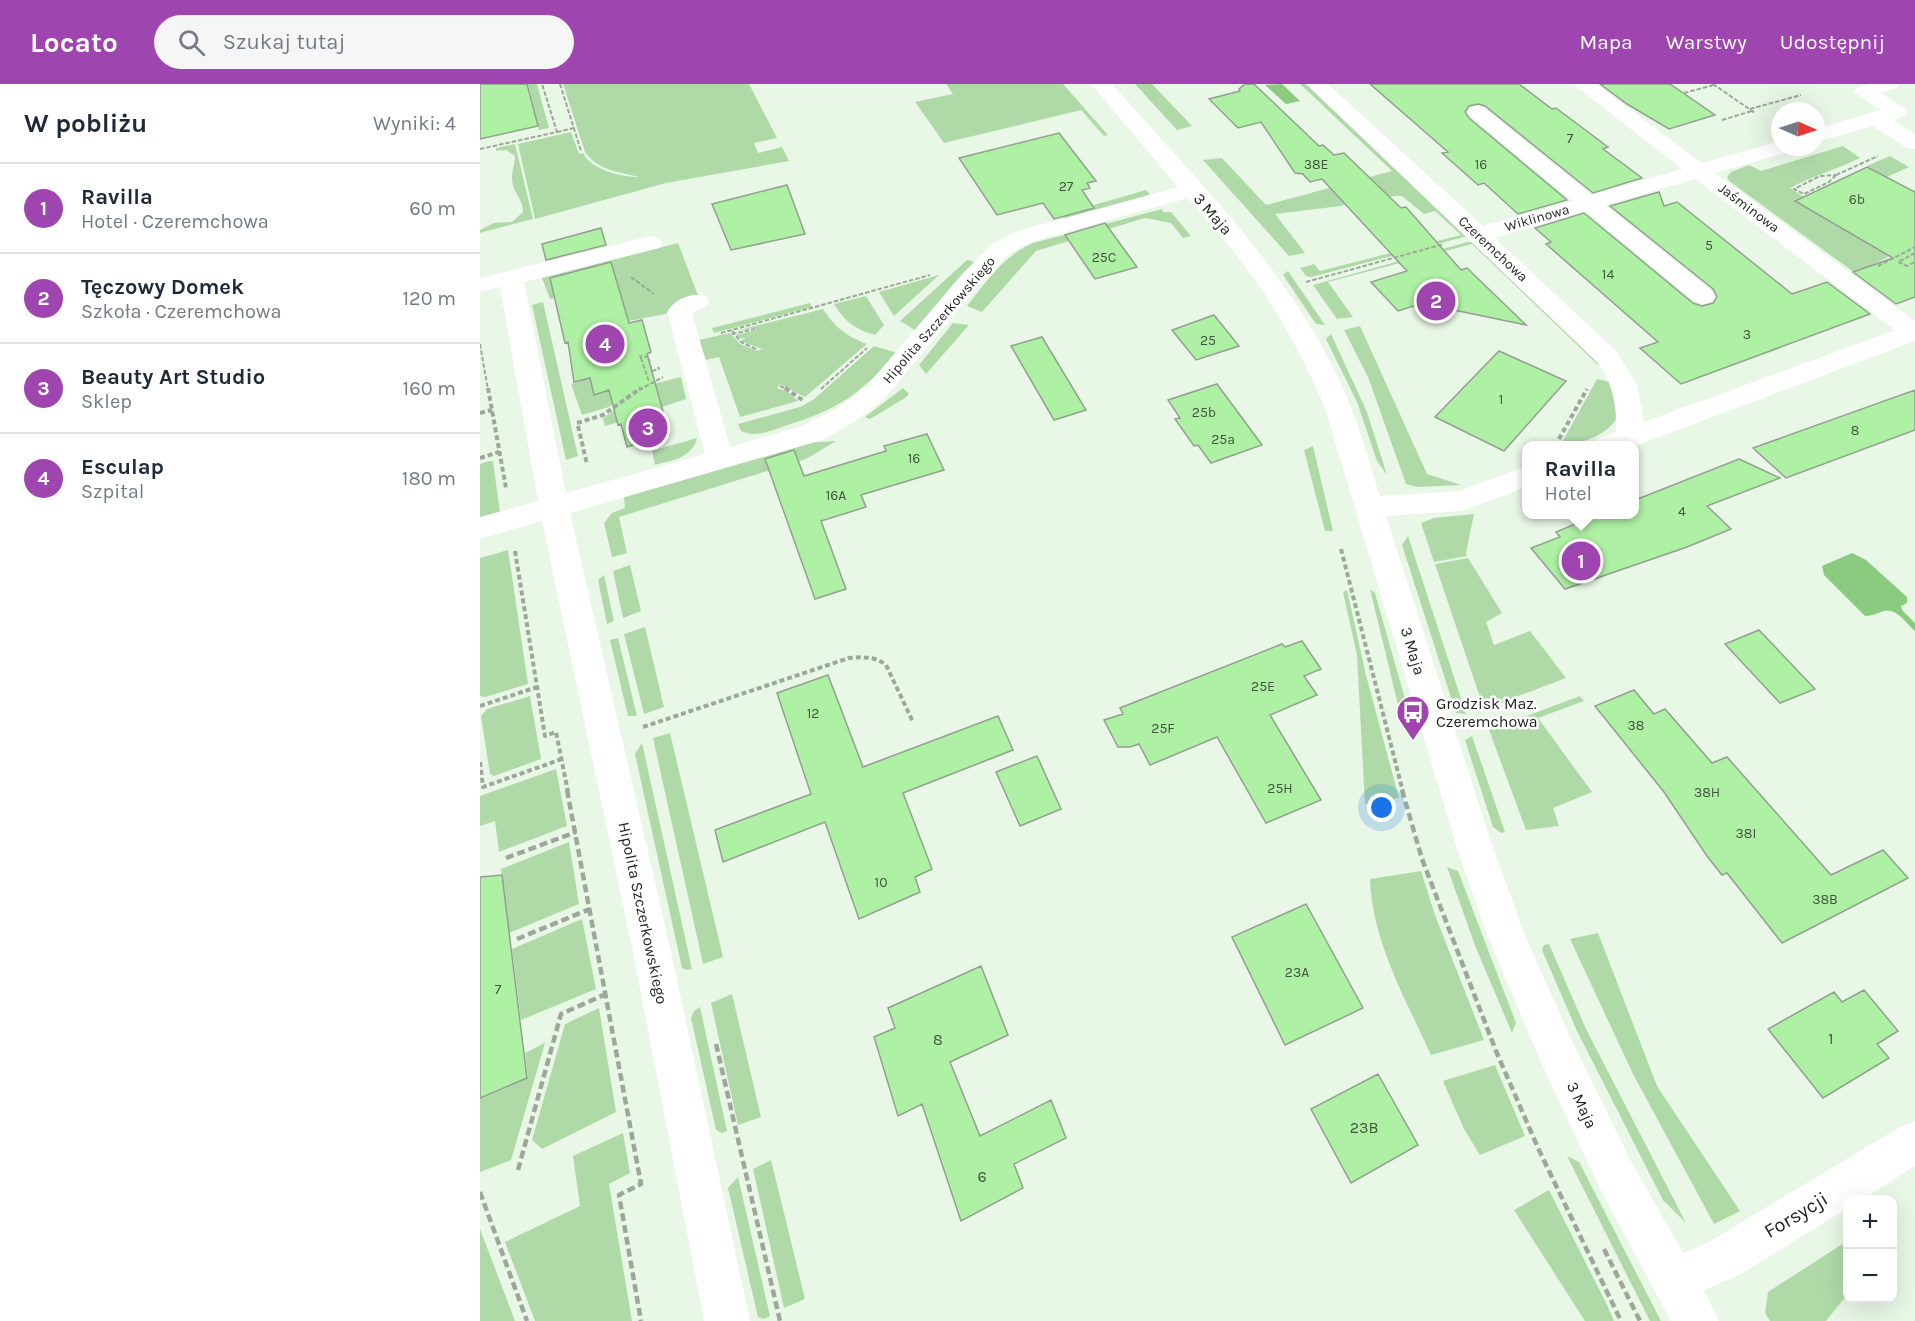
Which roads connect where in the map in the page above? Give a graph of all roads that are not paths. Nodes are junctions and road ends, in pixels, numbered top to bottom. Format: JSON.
{"nodes":[{"id":1,"x":1101,"y":84,"type":"edge"},
{"id":2,"x":1316,"y":84,"type":"edge"},
{"id":3,"x":1614,"y":84,"type":"edge"},
{"id":4,"x":1890,"y":84,"type":"edge"},
{"id":5,"x":1588,"y":87,"type":"edge"},
{"id":6,"x":1477,"y":112,"type":"dead end"},
{"id":7,"x":1875,"y":118,"type":"junction"},
{"id":8,"x":1825,"y":133,"type":"edge"},
{"id":9,"x":1915,"y":143,"type":"edge"},
{"id":10,"x":1771,"y":150,"type":"edge"},
{"id":11,"x":1699,"y":170,"type":"junction"},
{"id":12,"x":1193,"y":190,"type":"junction"},
{"id":13,"x":1587,"y":203,"type":"junction"},
{"id":14,"x":1479,"y":235,"type":"junction"},
{"id":15,"x":651,"y":243,"type":"dead end"},
{"id":16,"x":511,"y":279,"type":"junction"},
{"id":17,"x":480,"y":285,"type":"edge"},
{"id":18,"x":1703,"y":296,"type":"dead end"},
{"id":19,"x":688,"y":307,"type":"road end"},
{"id":20,"x":1915,"y":333,"type":"edge"},
{"id":21,"x":1618,"y":441,"type":"edge"},
{"id":22,"x":720,"y":459,"type":"junction"},
{"id":23,"x":1522,"y":478,"type":"edge"},
{"id":24,"x":554,"y":507,"type":"junction"},
{"id":25,"x":1369,"y":507,"type":"junction"},
{"id":26,"x":480,"y":528,"type":"edge"},
{"id":27,"x":1915,"y":1142,"type":"edge"},
{"id":28,"x":1673,"y":1280,"type":"junction"},
{"id":29,"x":727,"y":1321,"type":"edge"},
{"id":30,"x":1696,"y":1321,"type":"edge"}],
"edges":[{"from":1,"to":12,"type":"street","name":"3 Maja"},
{"from":2,"to":14,"type":"street","name":"Czeremchowa"},
{"from":3,"to":5,"type":"street"},
{"from":4,"to":7,"type":"street"},
{"from":5,"to":11,"type":"street","name":"Jaśminowa"},
{"from":6,"to":13,"type":"street"},
{"from":7,"to":8,"type":"street"},
{"from":7,"to":9,"type":"street"},
{"from":10,"to":11,"type":"street","name":"Wiklinowa"},
{"from":11,"to":13,"type":"street","name":"Wiklinowa"},
{"from":11,"to":20,"type":"street","name":"Jaśminowa"},
{"from":12,"to":22,"type":"street","name":"Hipolita Szczerkowskiego"},
{"from":12,"to":25,"type":"street","name":"3 Maja"},
{"from":13,"to":14,"type":"street","name":"Wiklinowa"},
{"from":13,"to":18,"type":"street"},
{"from":14,"to":21,"type":"street","name":"Czeremchowa"},
{"from":15,"to":16,"type":"street"},
{"from":16,"to":17,"type":"street"},
{"from":16,"to":24,"type":"street","name":"Hipolita Szczerkowskiego"},
{"from":19,"to":22,"type":"street"},
{"from":20,"to":21,"type":"street","name":"Czeremchowa"},
{"from":22,"to":24,"type":"street","name":"Hipolita Szczerkowskiego"},
{"from":23,"to":25,"type":"street"},
{"from":24,"to":26,"type":"street"},
{"from":24,"to":29,"type":"street","name":"Hipolita Szczerkowskiego"},
{"from":25,"to":28,"type":"street","name":"3 Maja"},
{"from":27,"to":28,"type":"street","name":"Forsycji"},
{"from":28,"to":30,"type":"street","name":"3 Maja"}]}
